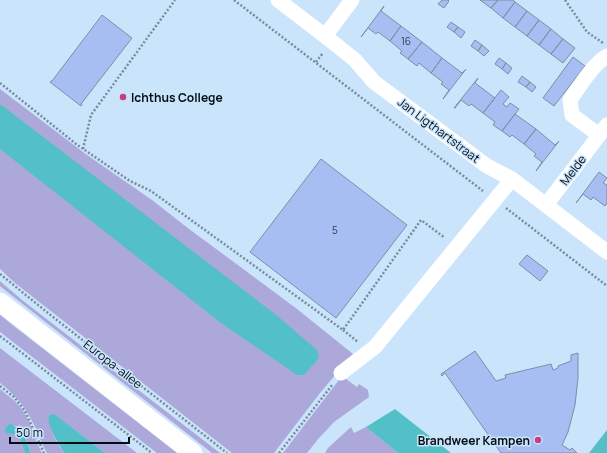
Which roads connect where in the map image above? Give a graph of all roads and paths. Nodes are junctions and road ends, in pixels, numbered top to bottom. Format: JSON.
{"nodes":[{"id":1,"x":175,"y":0,"type":"edge"},
{"id":2,"x":234,"y":0,"type":"edge"},
{"id":3,"x":278,"y":0,"type":"edge"},
{"id":4,"x":352,"y":0,"type":"edge"},
{"id":5,"x":565,"y":0,"type":"edge"},
{"id":6,"x":325,"y":36,"type":"junction"},
{"id":7,"x":607,"y":46,"type":"edge"},
{"id":8,"x":607,"y":56,"type":"edge"},
{"id":9,"x":0,"y":83,"type":"edge"},
{"id":10,"x":603,"y":130,"type":"edge"},
{"id":11,"x":83,"y":149,"type":"junction"},
{"id":12,"x":512,"y":179,"type":"junction"},
{"id":13,"x":495,"y":200,"type":"junction"},
{"id":14,"x":546,"y":205,"type":"junction"},
{"id":15,"x":457,"y":247,"type":"junction"},
{"id":16,"x":607,"y":252,"type":"edge"},
{"id":17,"x":0,"y":274,"type":"edge"},
{"id":18,"x":607,"y":286,"type":"edge"},
{"id":19,"x":0,"y":302,"type":"edge"},
{"id":20,"x":0,"y":336,"type":"edge"},
{"id":21,"x":341,"y":373,"type":"joint"},
{"id":22,"x":0,"y":386,"type":"edge"},
{"id":23,"x":44,"y":453,"type":"edge"},
{"id":24,"x":152,"y":453,"type":"edge"},
{"id":25,"x":193,"y":453,"type":"edge"},
{"id":26,"x":227,"y":453,"type":"edge"},
{"id":27,"x":279,"y":453,"type":"edge"}],
"edges":[{"from":1,"to":11,"type":"path"},
{"from":2,"to":13,"type":"path"},
{"from":3,"to":6,"type":"street","name":"Jan Ligthartstraat"},
{"from":4,"to":6,"type":"street"},
{"from":5,"to":7,"type":"path"},
{"from":6,"to":12,"type":"street","name":"Jan Ligthartstraat"},
{"from":8,"to":10,"type":"street","name":"Melde"},
{"from":9,"to":11,"type":"path"},
{"from":10,"to":14,"type":"street","name":"Melde"},
{"from":11,"to":15,"type":"path"},
{"from":12,"to":13,"type":"street"},
{"from":12,"to":14,"type":"street","name":"Jan Ligthartstraat"},
{"from":13,"to":15,"type":"street"},
{"from":13,"to":18,"type":"path"},
{"from":14,"to":16,"type":"street","name":"Jan Ligthartstraat"},
{"from":15,"to":21,"type":"street"},
{"from":17,"to":26,"type":"path","name":"Europa-allee"},
{"from":19,"to":25,"type":"main road","name":"Europa-allee"},
{"from":20,"to":24,"type":"path"},
{"from":21,"to":27,"type":"path"},
{"from":22,"to":23,"type":"path"}]}
